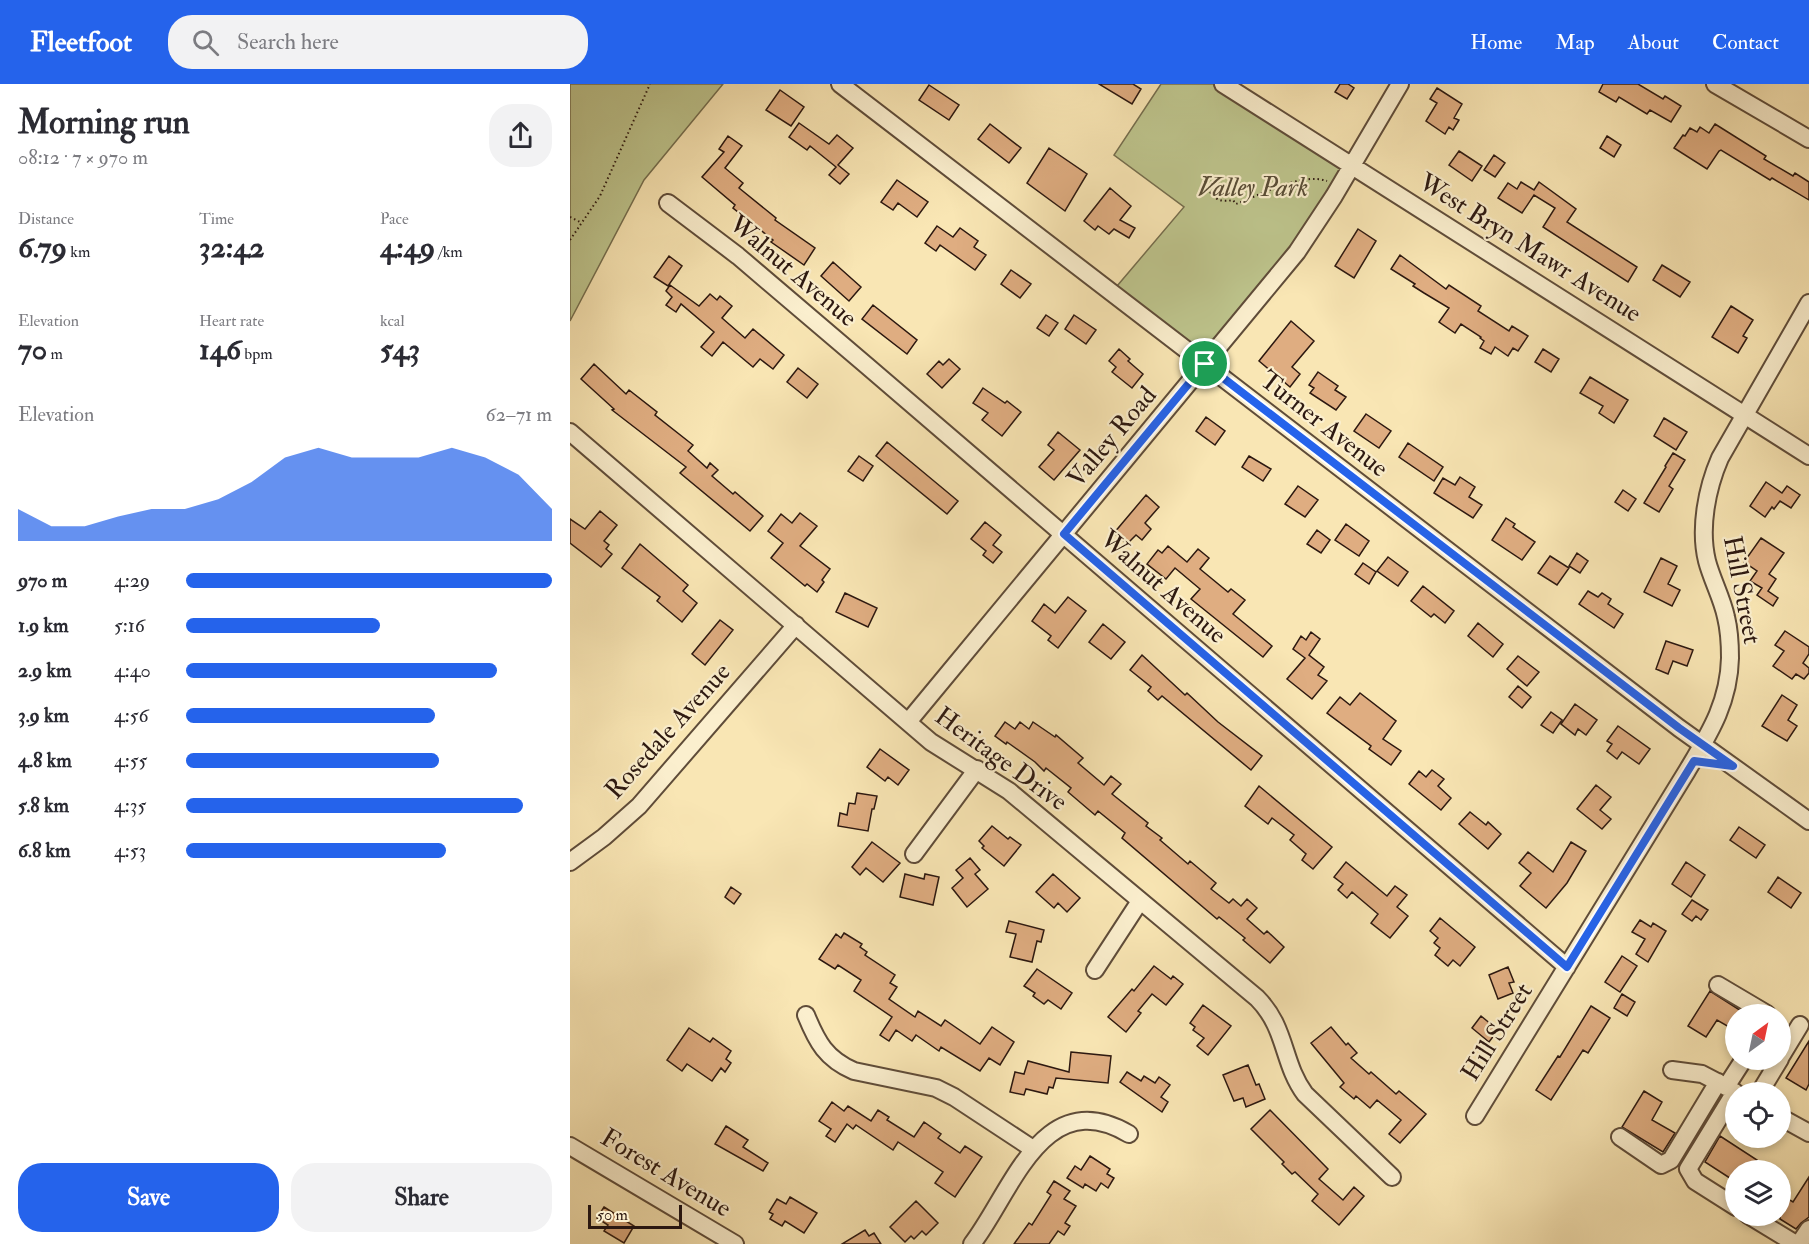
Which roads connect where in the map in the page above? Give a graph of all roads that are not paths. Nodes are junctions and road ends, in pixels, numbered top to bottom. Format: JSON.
{"nodes":[{"id":1,"x":840,"y":84,"type":"edge"},
{"id":2,"x":1223,"y":84,"type":"edge"},
{"id":3,"x":1400,"y":84,"type":"edge"},
{"id":4,"x":1715,"y":84,"type":"edge"},
{"id":5,"x":1809,"y":139,"type":"edge"},
{"id":6,"x":1352,"y":166,"type":"junction"},
{"id":7,"x":668,"y":203,"type":"dead end"},
{"id":8,"x":1809,"y":303,"type":"edge"},
{"id":9,"x":1205,"y":364,"type":"junction"},
{"id":10,"x":1745,"y":415,"type":"junction"},
{"id":11,"x":570,"y":432,"type":"edge"},
{"id":12,"x":1809,"y":456,"type":"edge"},
{"id":13,"x":1064,"y":534,"type":"junction"},
{"id":14,"x":796,"y":625,"type":"junction"},
{"id":15,"x":908,"y":722,"type":"junction"},
{"id":16,"x":1703,"y":744,"type":"junction"},
{"id":17,"x":1694,"y":761,"type":"junction"},
{"id":18,"x":1733,"y":766,"type":"junction"},
{"id":19,"x":976,"y":770,"type":"junction"},
{"id":20,"x":1809,"y":821,"type":"edge"},
{"id":21,"x":914,"y":854,"type":"dead end"},
{"id":22,"x":570,"y":862,"type":"edge"},
{"id":23,"x":1140,"y":901,"type":"junction"},
{"id":24,"x":1567,"y":967,"type":"junction"},
{"id":25,"x":1095,"y":970,"type":"dead end"},
{"id":26,"x":1718,"y":985,"type":"dead end"},
{"id":27,"x":1750,"y":1004,"type":"edge"},
{"id":28,"x":806,"y":1015,"type":"dead end"},
{"id":29,"x":1800,"y":1025,"type":"dead end"},
{"id":30,"x":1791,"y":1040,"type":"edge"},
{"id":31,"x":1672,"y":1070,"type":"dead end"},
{"id":32,"x":1725,"y":1086,"type":"edge"},
{"id":33,"x":1725,"y":1093,"type":"edge"},
{"id":34,"x":1725,"y":1096,"type":"edge"},
{"id":35,"x":1475,"y":1116,"type":"dead end"},
{"id":36,"x":1791,"y":1123,"type":"edge"},
{"id":37,"x":1809,"y":1133,"type":"edge"},
{"id":38,"x":1129,"y":1134,"type":"dead end"},
{"id":39,"x":1620,"y":1137,"type":"dead end"},
{"id":40,"x":570,"y":1146,"type":"edge"},
{"id":41,"x":1033,"y":1149,"type":"junction"},
{"id":42,"x":1392,"y":1177,"type":"dead end"},
{"id":43,"x":1725,"y":1200,"type":"edge"},
{"id":44,"x":1767,"y":1226,"type":"edge"},
{"id":45,"x":1809,"y":1229,"type":"edge"},
{"id":46,"x":735,"y":1244,"type":"edge"},
{"id":47,"x":972,"y":1244,"type":"edge"},
{"id":48,"x":1798,"y":1244,"type":"edge"}],
"edges":[{"from":1,"to":9,"type":"street","name":"Turner Avenue"},
{"from":2,"to":6,"type":"street","name":"West Bryn Mawr Avenue"},
{"from":3,"to":6,"type":"street","name":"Valley Road"},
{"from":4,"to":5,"type":"street"},
{"from":6,"to":9,"type":"street","name":"Valley Road"},
{"from":6,"to":10,"type":"street","name":"West Bryn Mawr Avenue"},
{"from":7,"to":13,"type":"street","name":"Walnut Avenue"},
{"from":8,"to":10,"type":"street","name":"Hill Street"},
{"from":9,"to":13,"type":"street","name":"Valley Road"},
{"from":9,"to":16,"type":"street","name":"Turner Avenue"},
{"from":10,"to":12,"type":"street","name":"West Bryn Mawr Avenue"},
{"from":10,"to":16,"type":"street","name":"Hill Street"},
{"from":11,"to":14,"type":"street","name":"Heritage Drive"},
{"from":13,"to":15,"type":"street","name":"Valley Road"},
{"from":13,"to":24,"type":"street","name":"Walnut Avenue"},
{"from":14,"to":15,"type":"street","name":"Heritage Drive"},
{"from":14,"to":22,"type":"street","name":"Rosedale Avenue"},
{"from":15,"to":19,"type":"street","name":"Heritage Drive"},
{"from":16,"to":17,"type":"street","name":"Hill Street"},
{"from":16,"to":18,"type":"street","name":"Turner Avenue"},
{"from":17,"to":18,"type":"street"},
{"from":17,"to":24,"type":"street","name":"Hill Street"},
{"from":18,"to":20,"type":"street","name":"Turner Avenue"},
{"from":19,"to":21,"type":"street"},
{"from":19,"to":23,"type":"street","name":"Heritage Drive"},
{"from":23,"to":25,"type":"street"},
{"from":23,"to":42,"type":"street","name":"Heritage Drive"},
{"from":24,"to":35,"type":"street","name":"Hill Street"},
{"from":26,"to":27,"type":"street"},
{"from":28,"to":41,"type":"street"},
{"from":29,"to":30,"type":"street"},
{"from":31,"to":32,"type":"street"},
{"from":33,"to":39,"type":"street"},
{"from":34,"to":43,"type":"street"},
{"from":36,"to":37,"type":"street"},
{"from":38,"to":41,"type":"street"},
{"from":40,"to":46,"type":"street","name":"Forest Avenue"},
{"from":41,"to":47,"type":"street"},
{"from":44,"to":48,"type":"street"},
{"from":45,"to":48,"type":"street"}]}
